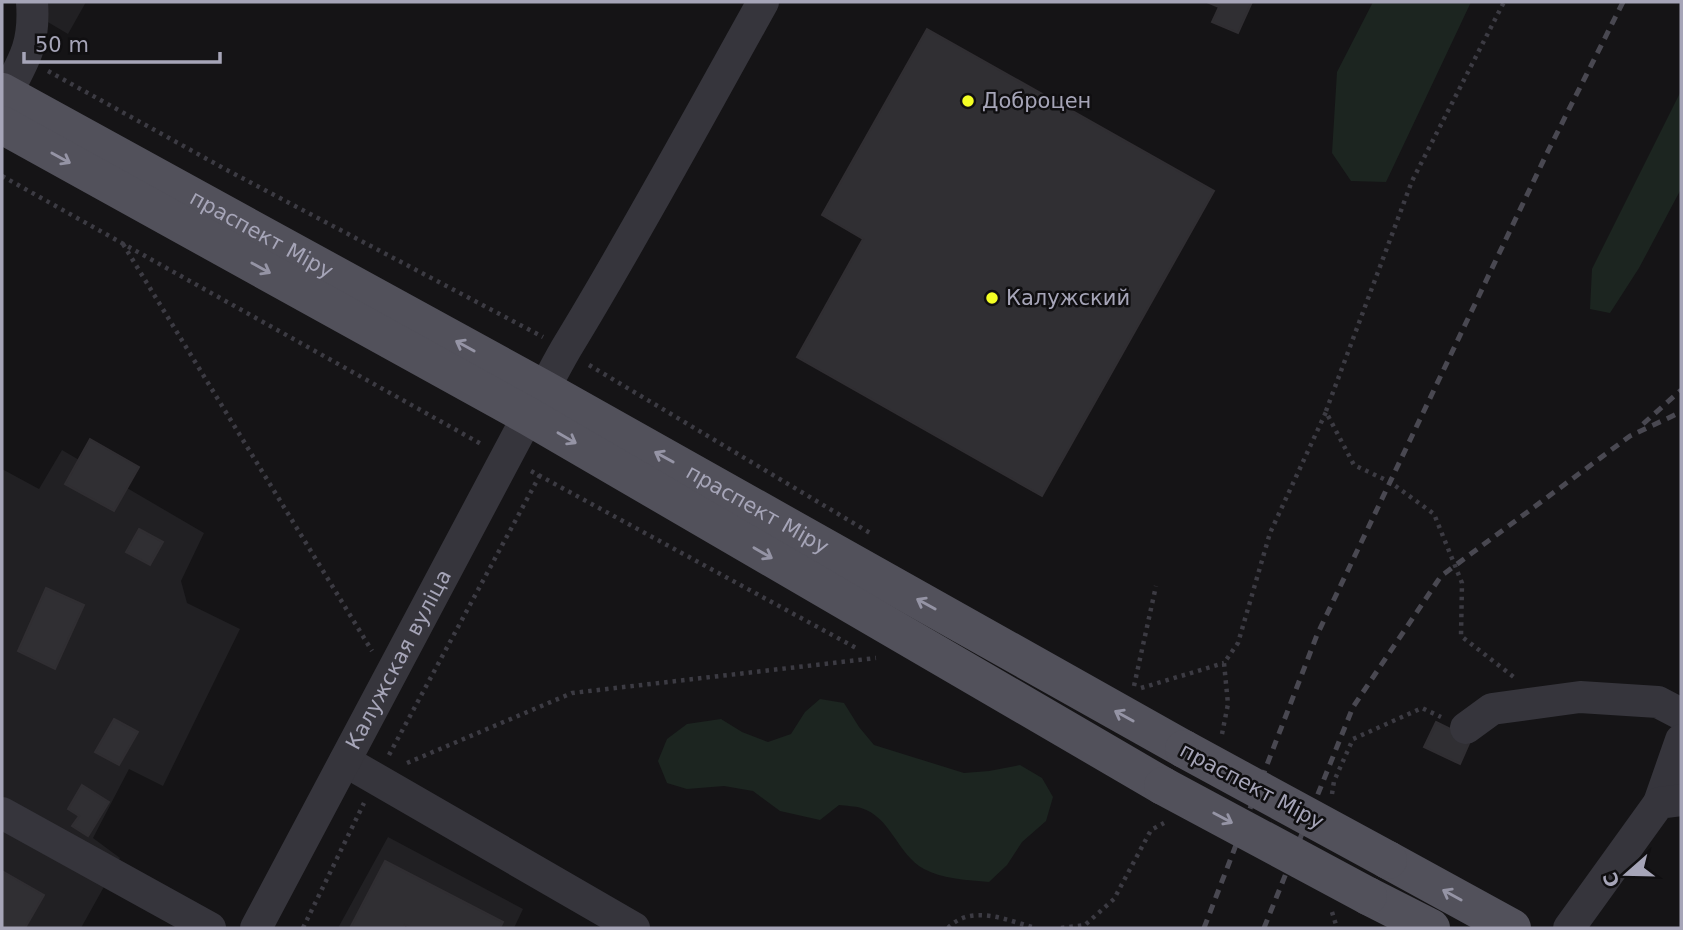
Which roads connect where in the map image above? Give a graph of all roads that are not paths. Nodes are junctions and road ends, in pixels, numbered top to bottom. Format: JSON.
{"nodes":[{"id":1,"x":763,"y":2,"type":"edge"},
{"id":2,"x":38,"y":10,"type":"edge"},
{"id":3,"x":3,"y":104,"type":"edge"},
{"id":4,"x":537,"y":403,"type":"junction"},
{"id":5,"x":1681,"y":714,"type":"edge"},
{"id":6,"x":1466,"y":728,"type":"road end"},
{"id":7,"x":1681,"y":740,"type":"edge"},
{"id":8,"x":345,"y":761,"type":"junction"},
{"id":9,"x":1670,"y":802,"type":"edge"},
{"id":10,"x":2,"y":813,"type":"edge"},
{"id":11,"x":210,"y":928,"type":"edge"},
{"id":12,"x":256,"y":928,"type":"edge"},
{"id":13,"x":634,"y":928,"type":"edge"},
{"id":14,"x":1431,"y":928,"type":"edge"},
{"id":15,"x":1512,"y":928,"type":"edge"},
{"id":16,"x":1569,"y":928,"type":"edge"}],
"edges":[{"from":1,"to":4,"type":"street","name":"Калужская вуліца"},
{"from":2,"to":3,"type":"street"},
{"from":3,"to":4,"type":"main road","name":"праспект Міру"},
{"from":4,"to":8,"type":"street","name":"Калужская вуліца"},
{"from":4,"to":14,"type":"main road","name":"праспект Міру","one_way":true,"bridge":true},
{"from":15,"to":4,"type":"main road","name":"праспект Міру","one_way":true,"bridge":true},
{"from":5,"to":6,"type":"street"},
{"from":7,"to":9,"type":"street"},
{"from":8,"to":12,"type":"street","name":"Калужская вуліца"},
{"from":8,"to":13,"type":"street"},
{"from":9,"to":16,"type":"street"},
{"from":10,"to":11,"type":"street"}]}
